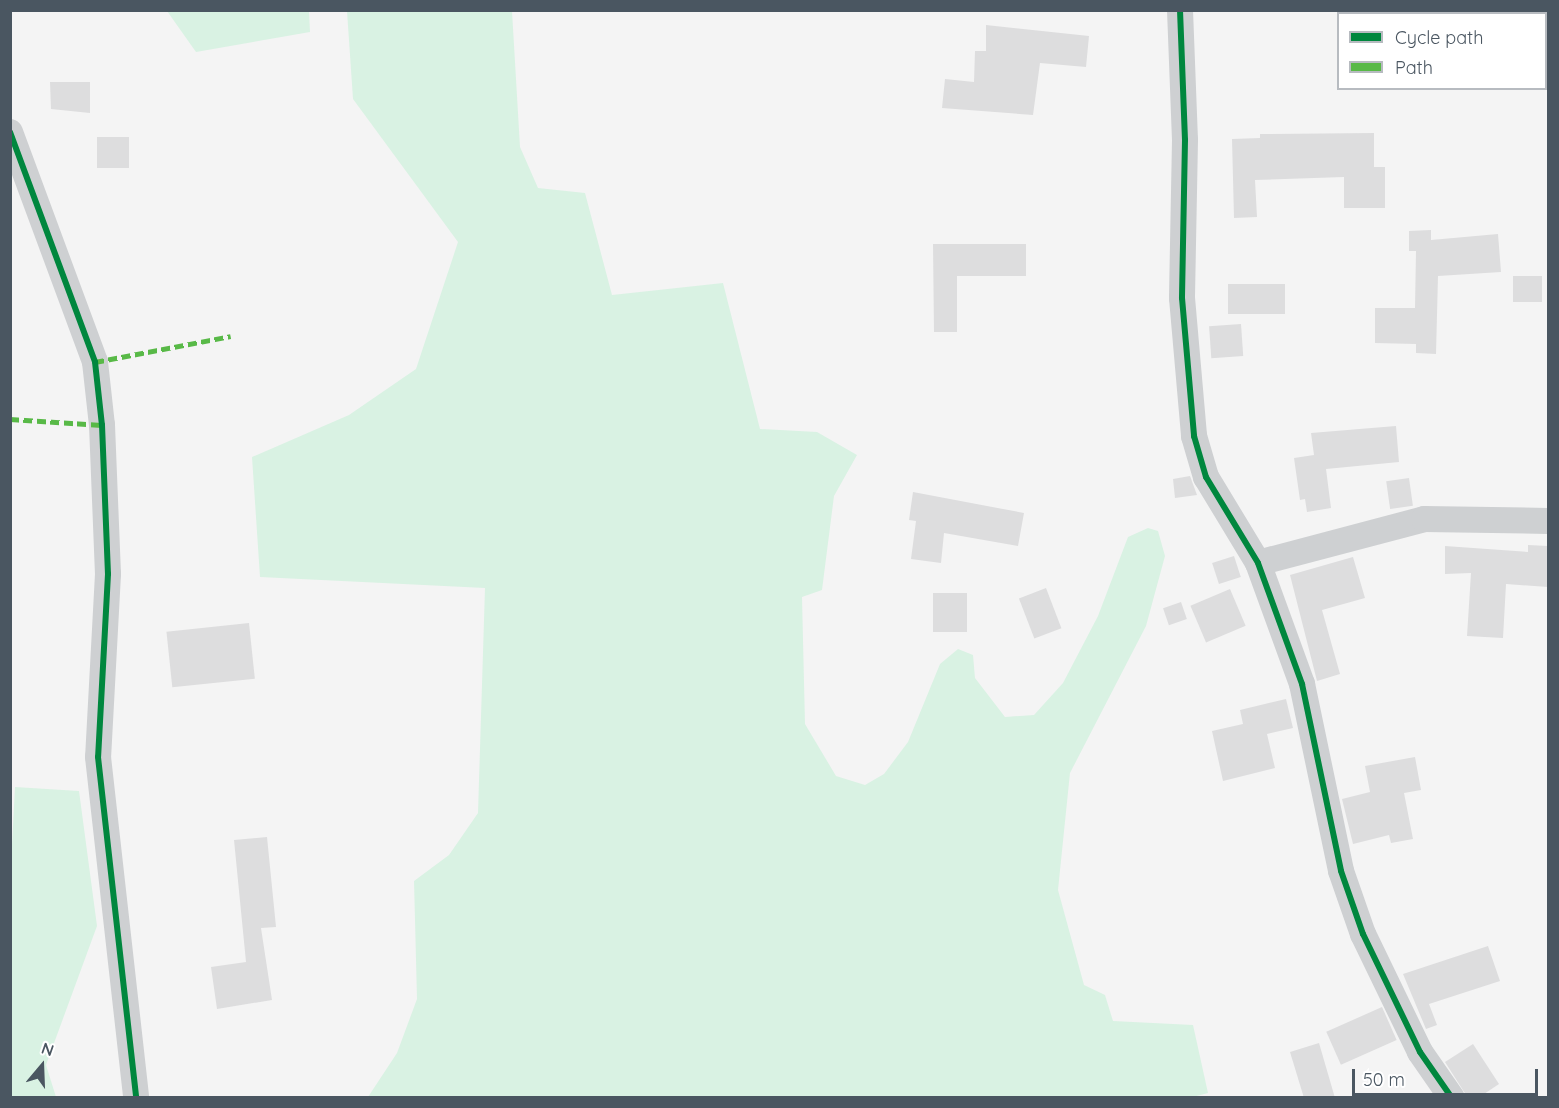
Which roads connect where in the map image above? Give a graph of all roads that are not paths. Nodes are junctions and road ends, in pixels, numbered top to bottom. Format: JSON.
{"nodes":[{"id":1,"x":1180,"y":10,"type":"edge"},
{"id":2,"x":10,"y":132,"type":"edge"},
{"id":3,"x":1548,"y":521,"type":"edge"},
{"id":4,"x":1258,"y":563,"type":"junction"},
{"id":5,"x":136,"y":1098,"type":"edge"},
{"id":6,"x":1452,"y":1098,"type":"edge"}],
"edges":[{"from":1,"to":4,"type":"street"},
{"from":2,"to":5,"type":"street"},
{"from":3,"to":4,"type":"street"},
{"from":4,"to":6,"type":"street"}]}
